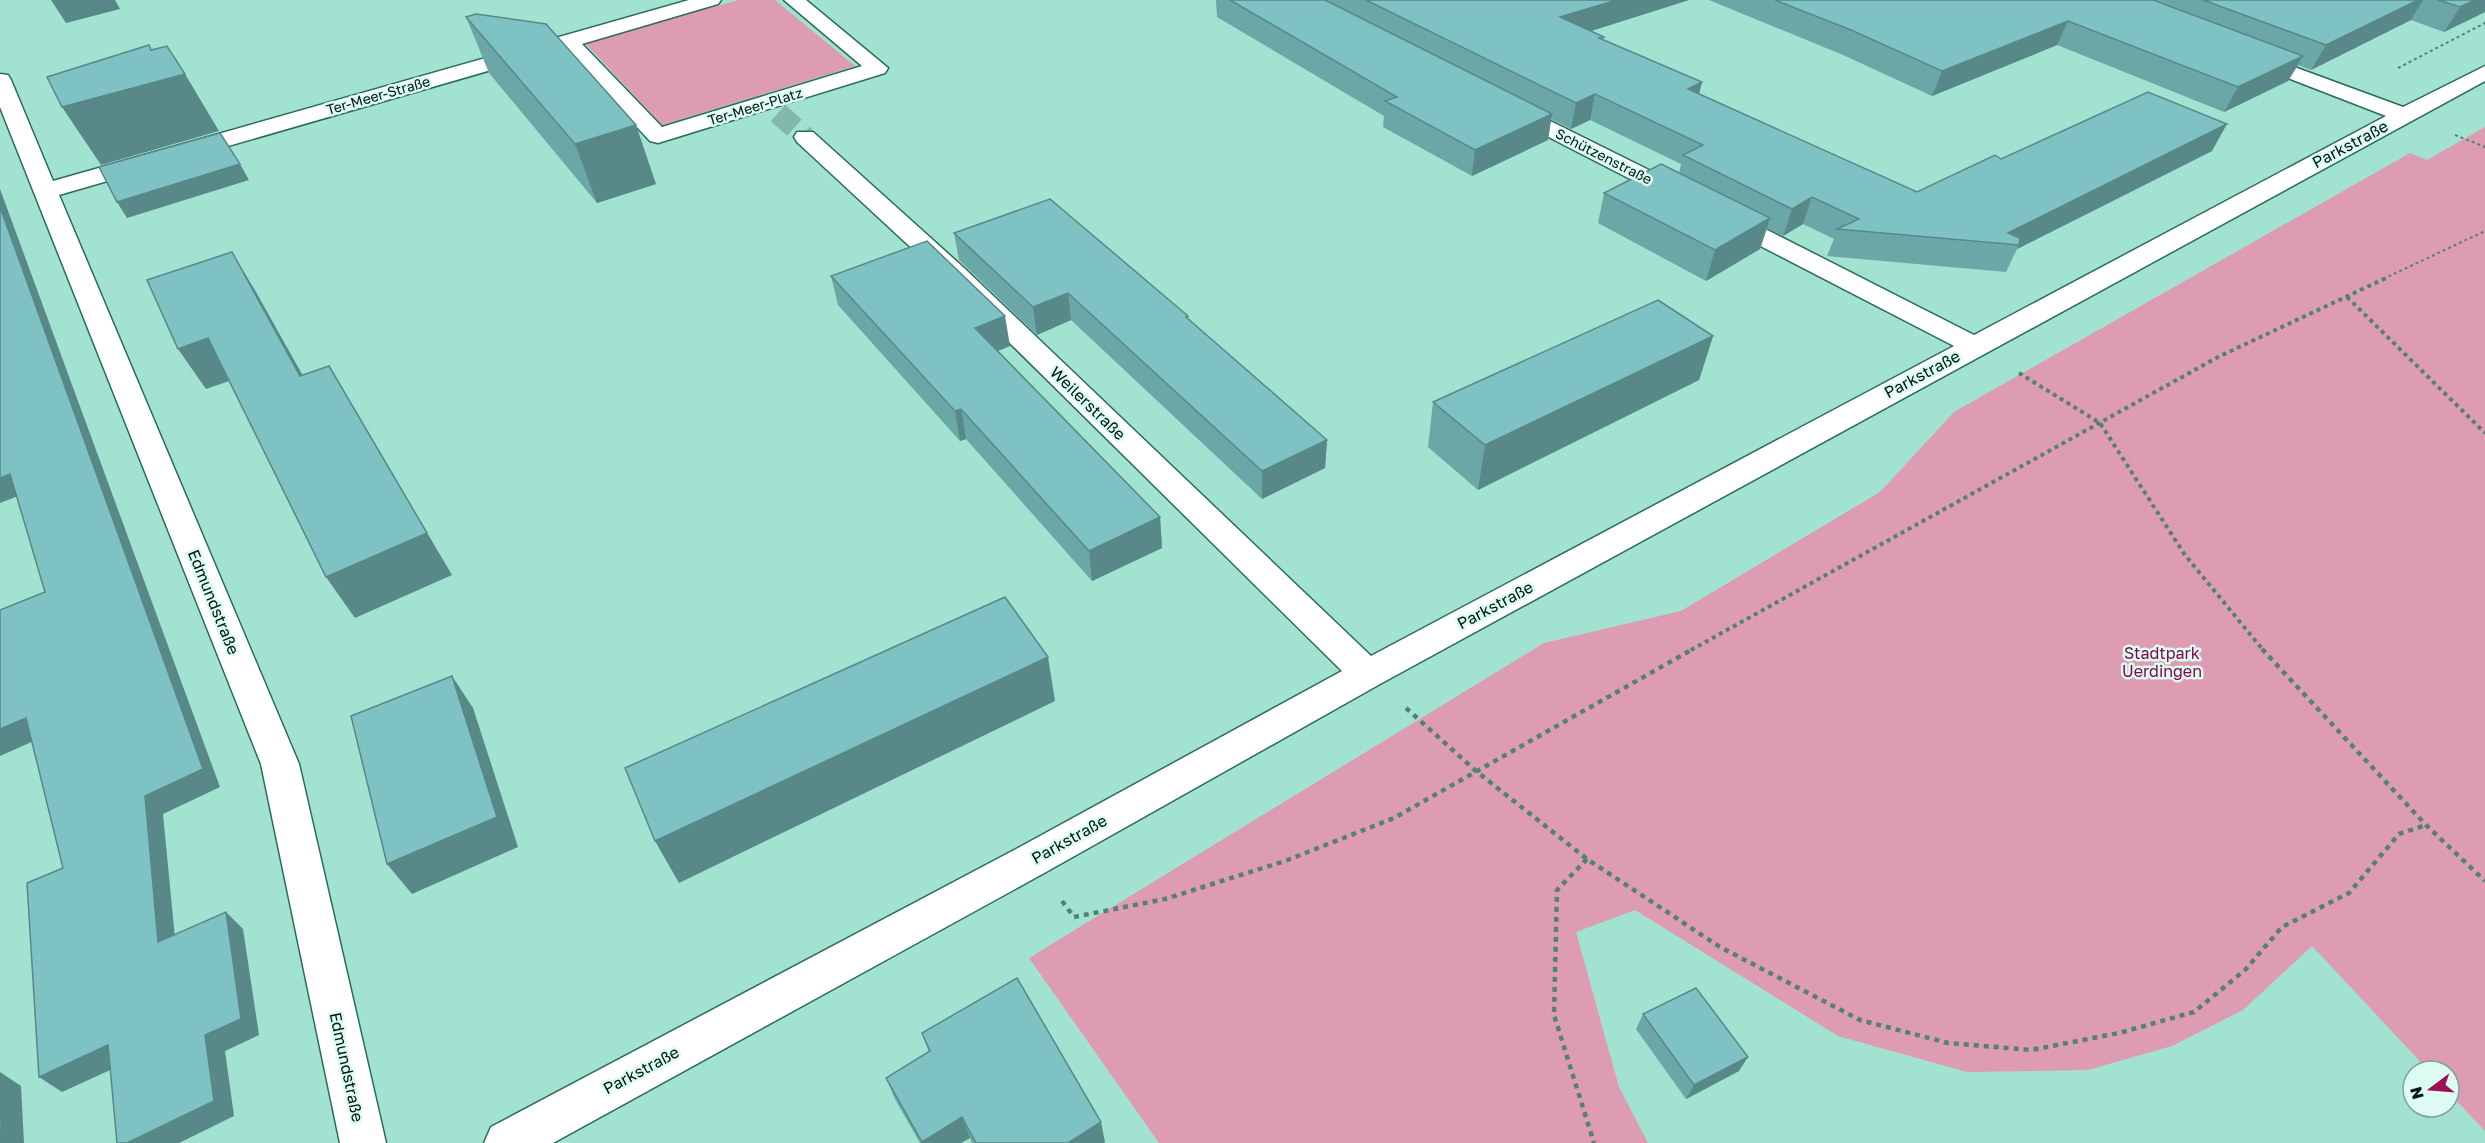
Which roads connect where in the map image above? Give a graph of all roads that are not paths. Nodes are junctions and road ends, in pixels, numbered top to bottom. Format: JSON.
{"nodes":[{"id":1,"x":711,"y":0,"type":"edge"},
{"id":2,"x":794,"y":0,"type":"edge"},
{"id":3,"x":670,"y":5,"type":"edge"},
{"id":4,"x":567,"y":40,"type":"junction"},
{"id":5,"x":2230,"y":49,"type":"edge"},
{"id":6,"x":2485,"y":72,"type":"edge"},
{"id":7,"x":0,"y":80,"type":"edge"},
{"id":8,"x":1495,"y":100,"type":"edge"},
{"id":9,"x":2404,"y":115,"type":"junction"},
{"id":10,"x":805,"y":137,"type":"tunnel mouth"},
{"id":11,"x":46,"y":191,"type":"junction"},
{"id":12,"x":1975,"y":346,"type":"junction"},
{"id":13,"x":1367,"y":674,"type":"junction"},
{"id":14,"x":363,"y":1143,"type":"edge"},
{"id":15,"x":507,"y":1143,"type":"edge"}],
"edges":[{"from":1,"to":3,"type":"street","name":"Ter-Meer-Straße"},
{"from":2,"to":4,"type":"street","name":"Ter-Meer-Platz"},
{"from":3,"to":4,"type":"street","name":"Ter-Meer-Straße"},
{"from":4,"to":11,"type":"street","name":"Ter-Meer-Straße"},
{"from":5,"to":9,"type":"street"},
{"from":6,"to":9,"type":"street","name":"Parkstraße"},
{"from":7,"to":11,"type":"street","name":"Edmundstraße"},
{"from":8,"to":12,"type":"street","name":"Schützenstraße"},
{"from":9,"to":12,"type":"street","name":"Parkstraße"},
{"from":10,"to":13,"type":"street","name":"Weilerstraße"},
{"from":11,"to":14,"type":"street","name":"Edmundstraße"},
{"from":12,"to":13,"type":"street","name":"Parkstraße"},
{"from":13,"to":15,"type":"street","name":"Parkstraße"}]}
